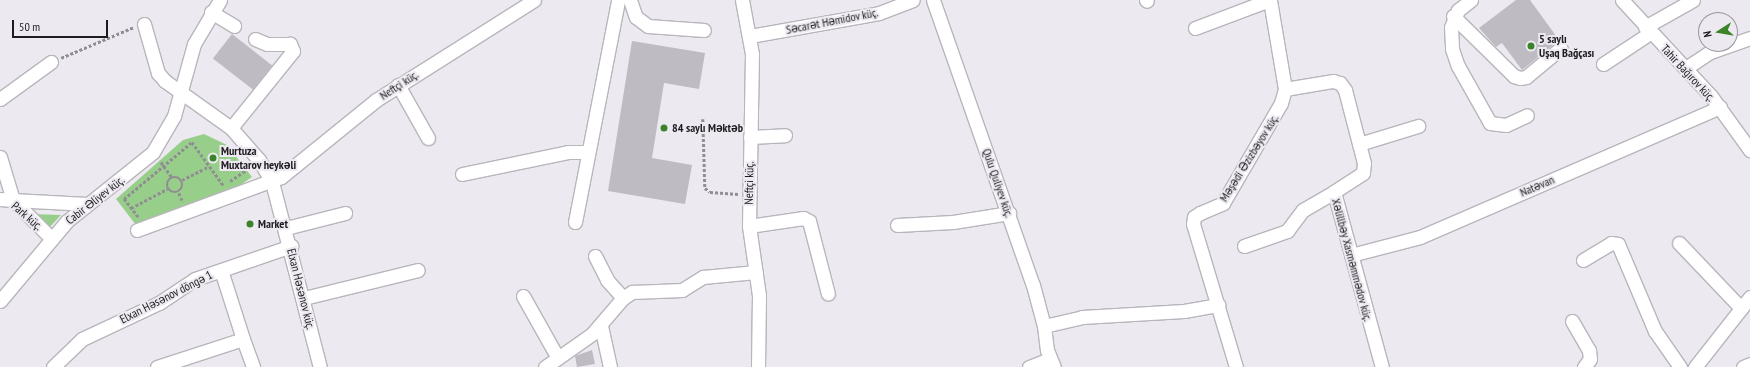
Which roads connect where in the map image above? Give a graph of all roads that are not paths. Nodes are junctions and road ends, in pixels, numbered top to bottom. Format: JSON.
{"nodes":[{"id":1,"x":220,"y":0,"type":"edge"},
{"id":2,"x":534,"y":0,"type":"edge"},
{"id":3,"x":618,"y":0,"type":"edge"},
{"id":4,"x":630,"y":0,"type":"edge"},
{"id":5,"x":742,"y":0,"type":"edge"},
{"id":6,"x":913,"y":0,"type":"edge"},
{"id":7,"x":933,"y":0,"type":"edge"},
{"id":8,"x":1270,"y":0,"type":"edge"},
{"id":9,"x":1472,"y":0,"type":"edge"},
{"id":10,"x":1622,"y":0,"type":"edge"},
{"id":11,"x":1693,"y":0,"type":"edge"},
{"id":12,"x":211,"y":12,"type":"junction"},
{"id":13,"x":1453,"y":16,"type":"junction"},
{"id":14,"x":144,"y":24,"type":"road end"},
{"id":15,"x":234,"y":26,"type":"dead end"},
{"id":16,"x":1195,"y":28,"type":"dead end"},
{"id":17,"x":704,"y":30,"type":"dead end"},
{"id":18,"x":1648,"y":30,"type":"junction"},
{"id":19,"x":750,"y":36,"type":"junction"},
{"id":20,"x":1750,"y":38,"type":"edge"},
{"id":21,"x":255,"y":39,"type":"dead end"},
{"id":22,"x":1561,"y":48,"type":"dead end"},
{"id":23,"x":52,"y":62,"type":"road end"},
{"id":24,"x":1603,"y":64,"type":"dead end"},
{"id":25,"x":1686,"y":68,"type":"junction"},
{"id":26,"x":398,"y":85,"type":"junction"},
{"id":27,"x":1285,"y":89,"type":"junction"},
{"id":28,"x":180,"y":94,"type":"junction"},
{"id":29,"x":0,"y":99,"type":"edge"},
{"id":30,"x":1720,"y":107,"type":"junction"},
{"id":31,"x":1527,"y":114,"type":"dead end"},
{"id":32,"x":1418,"y":126,"type":"dead end"},
{"id":33,"x":231,"y":128,"type":"junction"},
{"id":34,"x":785,"y":135,"type":"dead end"},
{"id":35,"x":750,"y":137,"type":"junction"},
{"id":36,"x":428,"y":138,"type":"dead end"},
{"id":37,"x":1359,"y":144,"type":"junction"},
{"id":38,"x":1750,"y":150,"type":"edge"},
{"id":39,"x":588,"y":152,"type":"junction"},
{"id":40,"x":0,"y":157,"type":"edge"},
{"id":41,"x":462,"y":174,"type":"dead end"},
{"id":42,"x":272,"y":182,"type":"junction"},
{"id":43,"x":1334,"y":192,"type":"junction"},
{"id":44,"x":6,"y":200,"type":"edge"},
{"id":45,"x":87,"y":204,"type":"junction"},
{"id":46,"x":345,"y":213,"type":"dead end"},
{"id":47,"x":1009,"y":213,"type":"junction"},
{"id":48,"x":575,"y":222,"type":"dead end"},
{"id":49,"x":898,"y":225,"type":"dead end"},
{"id":50,"x":749,"y":226,"type":"junction"},
{"id":51,"x":286,"y":228,"type":"junction"},
{"id":52,"x":137,"y":230,"type":"dead end"},
{"id":53,"x":51,"y":238,"type":"junction"},
{"id":54,"x":1679,"y":243,"type":"dead end"},
{"id":55,"x":291,"y":246,"type":"junction"},
{"id":56,"x":1244,"y":246,"type":"dead end"},
{"id":57,"x":1351,"y":255,"type":"junction"},
{"id":58,"x":595,"y":256,"type":"dead end"},
{"id":59,"x":1583,"y":260,"type":"dead end"},
{"id":60,"x":221,"y":270,"type":"junction"},
{"id":61,"x":418,"y":270,"type":"dead end"},
{"id":62,"x":756,"y":272,"type":"junction"},
{"id":63,"x":828,"y":294,"type":"dead end"},
{"id":64,"x":523,"y":296,"type":"dead end"},
{"id":65,"x":1750,"y":297,"type":"edge"},
{"id":66,"x":304,"y":298,"type":"junction"},
{"id":67,"x":623,"y":298,"type":"junction"},
{"id":68,"x":0,"y":301,"type":"edge"},
{"id":69,"x":1218,"y":305,"type":"junction"},
{"id":70,"x":1741,"y":308,"type":"junction"},
{"id":71,"x":1572,"y":321,"type":"dead end"},
{"id":72,"x":601,"y":326,"type":"junction"},
{"id":73,"x":1044,"y":326,"type":"junction"},
{"id":74,"x":243,"y":339,"type":"junction"},
{"id":75,"x":558,"y":358,"type":"junction"},
{"id":76,"x":1052,"y":363,"type":"edge"},
{"id":77,"x":1750,"y":364,"type":"edge"},
{"id":78,"x":53,"y":367,"type":"edge"},
{"id":79,"x":157,"y":367,"type":"edge"},
{"id":80,"x":253,"y":367,"type":"edge"},
{"id":81,"x":320,"y":367,"type":"edge"},
{"id":82,"x":545,"y":367,"type":"edge"},
{"id":83,"x":610,"y":367,"type":"edge"},
{"id":84,"x":758,"y":367,"type":"edge"},
{"id":85,"x":1029,"y":367,"type":"edge"},
{"id":86,"x":1236,"y":367,"type":"edge"},
{"id":87,"x":1382,"y":367,"type":"edge"},
{"id":88,"x":1584,"y":367,"type":"edge"},
{"id":89,"x":1680,"y":367,"type":"edge"},
{"id":90,"x":1694,"y":367,"type":"edge"},
{"id":91,"x":1743,"y":367,"type":"edge"}],
"edges":[{"from":1,"to":12,"type":"street"},
{"from":2,"to":26,"type":"street","name":"Neftçi küç."},
{"from":3,"to":39,"type":"street"},
{"from":4,"to":17,"type":"street"},
{"from":5,"to":19,"type":"street","name":"Neftçi küç."},
{"from":6,"to":19,"type":"street","name":"Səcarət Həmidov küç."},
{"from":7,"to":47,"type":"street","name":"Qulu Quliyev küç."},
{"from":8,"to":16,"type":"street"},
{"from":8,"to":27,"type":"street","name":"Məşədi Əzizbəyov küç."},
{"from":9,"to":13,"type":"street"},
{"from":10,"to":18,"type":"street","name":"Tahir Bağırov küç."},
{"from":11,"to":18,"type":"street"},
{"from":12,"to":15,"type":"street"},
{"from":12,"to":28,"type":"street"},
{"from":13,"to":22,"type":"street"},
{"from":13,"to":31,"type":"street"},
{"from":14,"to":28,"type":"street","name":"Elxan Həsənov küç."},
{"from":18,"to":24,"type":"street"},
{"from":18,"to":25,"type":"street","name":"Tahir Bağırov küç."},
{"from":19,"to":35,"type":"street","name":"Neftçi küç."},
{"from":20,"to":25,"type":"street"},
{"from":21,"to":33,"type":"street"},
{"from":23,"to":29,"type":"street"},
{"from":25,"to":30,"type":"street","name":"Tahir Bağırov küç."},
{"from":26,"to":36,"type":"street"},
{"from":26,"to":42,"type":"street","name":"Neftçi küç."},
{"from":27,"to":37,"type":"street","name":"Xəlillbəy Xasməmmədov küç."},
{"from":27,"to":69,"type":"street","name":"Məşədi Əzizbəyov küç."},
{"from":28,"to":33,"type":"street","name":"Elxan Həsənov küç."},
{"from":28,"to":45,"type":"street","name":"Cabir Əliyev küç."},
{"from":30,"to":38,"type":"street","name":"Tahir Bağırov küç."},
{"from":30,"to":57,"type":"street","name":"Natəvan"},
{"from":32,"to":37,"type":"street"},
{"from":33,"to":42,"type":"street","name":"Elxan Həsənov küç."},
{"from":34,"to":35,"type":"street"},
{"from":35,"to":50,"type":"street","name":"Neftçi küç."},
{"from":37,"to":43,"type":"street","name":"Xəlillbəy Xasməmmədov küç."},
{"from":39,"to":41,"type":"street"},
{"from":39,"to":48,"type":"street"},
{"from":40,"to":44,"type":"street"},
{"from":42,"to":51,"type":"street","name":"Elxan Həsənov küç."},
{"from":42,"to":52,"type":"street","name":"Neftçi küç."},
{"from":43,"to":56,"type":"street"},
{"from":43,"to":57,"type":"street","name":"Xəlillbəy Xasməmmədov küç."},
{"from":44,"to":45,"type":"street"},
{"from":44,"to":53,"type":"street","name":"Park küç."},
{"from":45,"to":53,"type":"street","name":"Cabir Əliyev küç."},
{"from":46,"to":51,"type":"street"},
{"from":47,"to":49,"type":"street"},
{"from":47,"to":73,"type":"street","name":"Qulu Quliyev küç."},
{"from":50,"to":62,"type":"street","name":"Neftçi küç."},
{"from":50,"to":63,"type":"street"},
{"from":51,"to":55,"type":"street","name":"Elxan Həsənov küç."},
{"from":53,"to":68,"type":"street","name":"Cabir Əliyev küç."},
{"from":54,"to":70,"type":"street"},
{"from":55,"to":60,"type":"street","name":"Elxan Həsənov döngə 1"},
{"from":55,"to":66,"type":"street","name":"Elxan Həsənov küç."},
{"from":57,"to":87,"type":"street","name":"Xəlillbəy Xasməmmədov küç."},
{"from":58,"to":67,"type":"street"},
{"from":59,"to":89,"type":"street"},
{"from":60,"to":74,"type":"street"},
{"from":60,"to":78,"type":"street","name":"Elxan Həsənov döngə 1"},
{"from":61,"to":66,"type":"street"},
{"from":62,"to":67,"type":"street"},
{"from":62,"to":84,"type":"street","name":"Neftçi küç."},
{"from":64,"to":75,"type":"street"},
{"from":65,"to":70,"type":"street"},
{"from":66,"to":81,"type":"street","name":"Elxan Həsənov küç."},
{"from":67,"to":72,"type":"street"},
{"from":69,"to":73,"type":"street"},
{"from":69,"to":86,"type":"street","name":"Məşədi Əzizbəyov küç."},
{"from":70,"to":90,"type":"street"},
{"from":71,"to":88,"type":"street"},
{"from":72,"to":75,"type":"street"},
{"from":72,"to":83,"type":"street"},
{"from":73,"to":76,"type":"street","name":"Qulu Quliyev küç."},
{"from":74,"to":79,"type":"street"},
{"from":74,"to":80,"type":"street"},
{"from":75,"to":82,"type":"street"},
{"from":76,"to":85,"type":"street"},
{"from":77,"to":91,"type":"street"}]}
